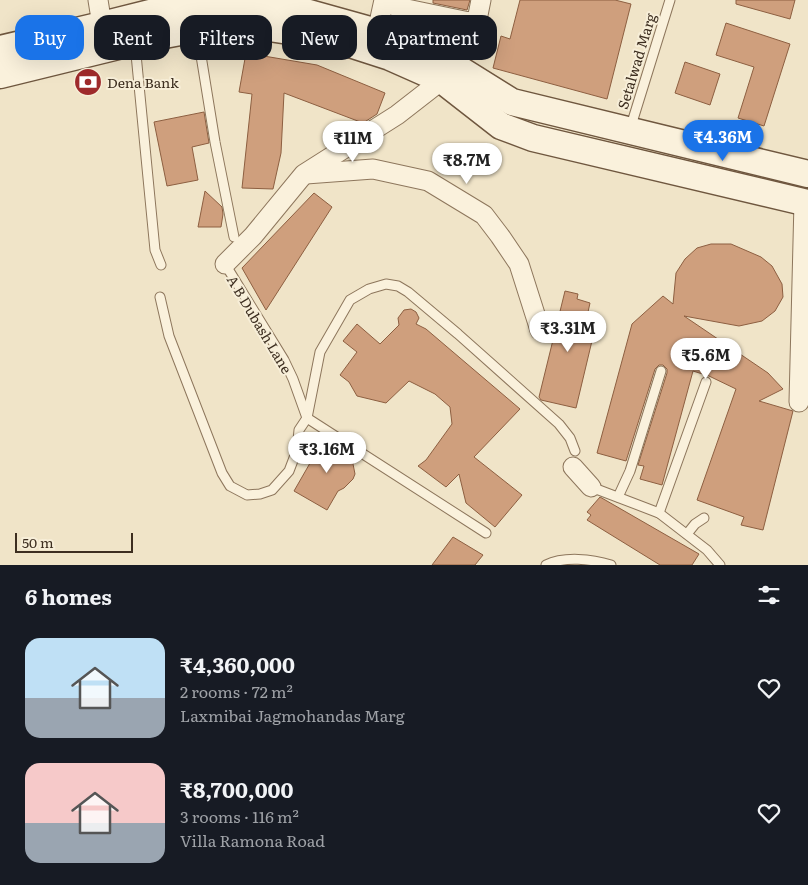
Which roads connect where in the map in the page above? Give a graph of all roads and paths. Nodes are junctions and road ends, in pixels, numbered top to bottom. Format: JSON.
{"nodes":[{"id":1,"x":98,"y":0,"type":"edge"},
{"id":2,"x":384,"y":0,"type":"edge"},
{"id":3,"x":481,"y":0,"type":"edge"},
{"id":4,"x":670,"y":0,"type":"edge"},
{"id":5,"x":271,"y":3,"type":"edge"},
{"id":6,"x":180,"y":4,"type":"edge"},
{"id":7,"x":399,"y":4,"type":"edge"},
{"id":8,"x":100,"y":15,"type":"edge"},
{"id":9,"x":150,"y":15,"type":"edge"},
{"id":10,"x":385,"y":15,"type":"edge"},
{"id":11,"x":441,"y":15,"type":"edge"},
{"id":12,"x":478,"y":15,"type":"edge"},
{"id":13,"x":272,"y":28,"type":"edge"},
{"id":14,"x":367,"y":29,"type":"edge"},
{"id":15,"x":1,"y":44,"type":"edge"},
{"id":16,"x":15,"y":49,"type":"edge"},
{"id":17,"x":23,"y":60,"type":"edge"},
{"id":18,"x":136,"y":60,"type":"edge"},
{"id":19,"x":201,"y":60,"type":"edge"},
{"id":20,"x":428,"y":60,"type":"edge"},
{"id":21,"x":450,"y":60,"type":"edge"},
{"id":22,"x":447,"y":72,"type":"junction"},
{"id":23,"x":0,"y":75,"type":"edge"},
{"id":24,"x":629,"y":131,"type":"junction"},
{"id":25,"x":304,"y":174,"type":"junction"},
{"id":26,"x":808,"y":174,"type":"edge"},
{"id":27,"x":806,"y":202,"type":"edge"},
{"id":28,"x":234,"y":237,"type":"dead end"},
{"id":29,"x":225,"y":264,"type":"joint"},
{"id":30,"x":160,"y":265,"type":"dead end"},
{"id":31,"x":160,"y":297,"type":"dead end"},
{"id":32,"x":540,"y":330,"type":"dead end"},
{"id":33,"x":661,"y":371,"type":"dead end"},
{"id":34,"x":706,"y":382,"type":"dead end"},
{"id":35,"x":799,"y":402,"type":"dead end"},
{"id":36,"x":307,"y":418,"type":"junction"},
{"id":37,"x":574,"y":459,"type":"joint"},
{"id":38,"x":591,"y":487,"type":"joint"},
{"id":39,"x":618,"y":497,"type":"junction"},
{"id":40,"x":659,"y":513,"type":"junction"},
{"id":41,"x":704,"y":518,"type":"dead end"},
{"id":42,"x":486,"y":533,"type":"dead end"},
{"id":43,"x":687,"y":534,"type":"junction"},
{"id":44,"x":546,"y":565,"type":"edge"},
{"id":45,"x":611,"y":565,"type":"edge"},
{"id":46,"x":720,"y":565,"type":"edge"}],
"edges":[{"from":1,"to":8,"type":"street"},
{"from":2,"to":10,"type":"street"},
{"from":3,"to":12,"type":"street"},
{"from":4,"to":24,"type":"lane","name":"Setalwad Marg"},
{"from":5,"to":6,"type":"main road"},
{"from":5,"to":14,"type":"main road"},
{"from":6,"to":9,"type":"main road"},
{"from":7,"to":11,"type":"street"},
{"from":13,"to":22,"type":"main road"},
{"from":15,"to":16,"type":"main road"},
{"from":17,"to":23,"type":"main road"},
{"from":18,"to":30,"type":"lane"},
{"from":19,"to":28,"type":"lane"},
{"from":20,"to":22,"type":"main road"},
{"from":21,"to":22,"type":"street"},
{"from":22,"to":24,"type":"main road"},
{"from":22,"to":25,"type":"street","name":"A B Dubash Lane"},
{"from":22,"to":27,"type":"main road"},
{"from":24,"to":26,"type":"main road"},
{"from":25,"to":29,"type":"street","name":"A B Dubash Lane"},
{"from":25,"to":32,"type":"street"},
{"from":27,"to":35,"type":"street"},
{"from":29,"to":36,"type":"lane","name":"A B Dubash Lane"},
{"from":31,"to":36,"type":"lane"},
{"from":33,"to":39,"type":"lane"},
{"from":34,"to":40,"type":"lane"},
{"from":36,"to":37,"type":"lane"},
{"from":36,"to":42,"type":"lane"},
{"from":37,"to":38,"type":"street"},
{"from":38,"to":39,"type":"lane"},
{"from":39,"to":40,"type":"lane"},
{"from":40,"to":43,"type":"lane"},
{"from":41,"to":43,"type":"lane"},
{"from":43,"to":46,"type":"lane"},
{"from":44,"to":45,"type":"lane"}]}
